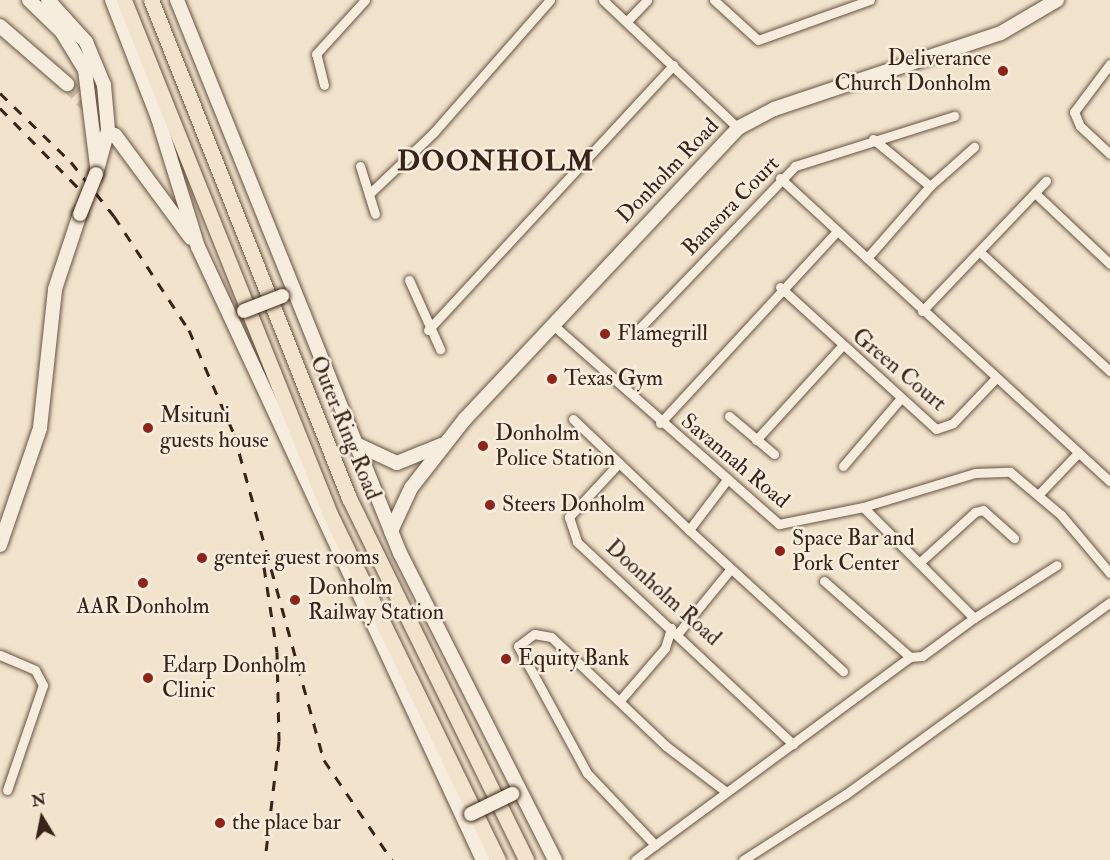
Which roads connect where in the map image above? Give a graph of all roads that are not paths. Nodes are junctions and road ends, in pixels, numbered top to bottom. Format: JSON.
{"nodes":[{"id":1,"x":29,"y":0,"type":"edge"},
{"id":2,"x":48,"y":0,"type":"edge"},
{"id":3,"x":112,"y":0,"type":"edge"},
{"id":4,"x":124,"y":0,"type":"edge"},
{"id":5,"x":151,"y":0,"type":"edge"},
{"id":6,"x":177,"y":0,"type":"edge"},
{"id":7,"x":364,"y":0,"type":"edge"},
{"id":8,"x":550,"y":0,"type":"edge"},
{"id":9,"x":603,"y":0,"type":"edge"},
{"id":10,"x":647,"y":0,"type":"edge"},
{"id":11,"x":714,"y":0,"type":"edge"},
{"id":12,"x":869,"y":0,"type":"edge"},
{"id":13,"x":1057,"y":0,"type":"edge"},
{"id":14,"x":627,"y":21,"type":"junction"},
{"id":15,"x":0,"y":26,"type":"edge"},
{"id":16,"x":1110,"y":64,"type":"edge"},
{"id":17,"x":673,"y":65,"type":"junction"},
{"id":18,"x":67,"y":84,"type":"tunnel mouth"},
{"id":19,"x":324,"y":85,"type":"dead end"},
{"id":20,"x":954,"y":116,"type":"dead end"},
{"id":21,"x":738,"y":128,"type":"junction"},
{"id":22,"x":115,"y":135,"type":"tunnel mouth"},
{"id":23,"x":873,"y":139,"type":"junction"},
{"id":24,"x":974,"y":147,"type":"dead end"},
{"id":25,"x":1110,"y":154,"type":"edge"},
{"id":26,"x":360,"y":166,"type":"dead end"},
{"id":27,"x":96,"y":172,"type":"junction"},
{"id":28,"x":780,"y":178,"type":"junction"},
{"id":29,"x":1046,"y":181,"type":"dead end"},
{"id":30,"x":930,"y":186,"type":"junction"},
{"id":31,"x":369,"y":194,"type":"junction"},
{"id":32,"x":1036,"y":194,"type":"junction"},
{"id":33,"x":375,"y":213,"type":"dead end"},
{"id":34,"x":837,"y":231,"type":"junction"},
{"id":35,"x":198,"y":247,"type":"junction"},
{"id":36,"x":981,"y":253,"type":"junction"},
{"id":37,"x":867,"y":258,"type":"junction"},
{"id":38,"x":1110,"y":264,"type":"edge"},
{"id":39,"x":409,"y":280,"type":"dead end"},
{"id":40,"x":780,"y":287,"type":"junction"},
{"id":41,"x":288,"y":293,"type":"junction"},
{"id":42,"x":922,"y":310,"type":"junction"},
{"id":43,"x":230,"y":316,"type":"junction"},
{"id":44,"x":552,"y":324,"type":"junction"},
{"id":45,"x":428,"y":330,"type":"junction"},
{"id":46,"x":636,"y":332,"type":"dead end"},
{"id":47,"x":841,"y":347,"type":"junction"},
{"id":48,"x":440,"y":349,"type":"dead end"},
{"id":49,"x":1110,"y":371,"type":"edge"},
{"id":50,"x":994,"y":380,"type":"junction"},
{"id":51,"x":900,"y":399,"type":"junction"},
{"id":52,"x":729,"y":416,"type":"dead end"},
{"id":53,"x":573,"y":419,"type":"dead end"},
{"id":54,"x":660,"y":423,"type":"junction"},
{"id":55,"x":756,"y":440,"type":"junction"},
{"id":56,"x":354,"y":443,"type":"junction"},
{"id":57,"x":443,"y":444,"type":"junction"},
{"id":58,"x":1078,"y":453,"type":"junction"},
{"id":59,"x":774,"y":454,"type":"dead end"},
{"id":60,"x":620,"y":464,"type":"junction"},
{"id":61,"x":843,"y":466,"type":"dead end"},
{"id":62,"x":726,"y":481,"type":"junction"},
{"id":63,"x":1110,"y":481,"type":"edge"},
{"id":64,"x":1039,"y":494,"type":"junction"},
{"id":65,"x":863,"y":507,"type":"junction"},
{"id":66,"x":689,"y":530,"type":"junction"},
{"id":67,"x":391,"y":531,"type":"junction"},
{"id":68,"x":1014,"y":538,"type":"dead end"},
{"id":69,"x":0,"y":545,"type":"edge"},
{"id":70,"x":919,"y":563,"type":"junction"},
{"id":71,"x":1057,"y":565,"type":"dead end"},
{"id":72,"x":729,"y":571,"type":"junction"},
{"id":73,"x":1110,"y":573,"type":"edge"},
{"id":74,"x":824,"y":581,"type":"dead end"},
{"id":75,"x":1110,"y":602,"type":"edge"},
{"id":76,"x":974,"y":618,"type":"junction"},
{"id":77,"x":675,"y":630,"type":"junction"},
{"id":78,"x":0,"y":655,"type":"edge"},
{"id":79,"x":910,"y":657,"type":"junction"},
{"id":80,"x":843,"y":671,"type":"dead end"},
{"id":81,"x":622,"y":698,"type":"junction"},
{"id":82,"x":793,"y":744,"type":"junction"},
{"id":83,"x":7,"y":790,"type":"dead end"},
{"id":84,"x":518,"y":791,"type":"junction"},
{"id":85,"x":725,"y":791,"type":"junction"},
{"id":86,"x":466,"y":817,"type":"junction"},
{"id":87,"x":655,"y":845,"type":"junction"},
{"id":88,"x":483,"y":860,"type":"edge"},
{"id":89,"x":498,"y":860,"type":"edge"},
{"id":90,"x":526,"y":860,"type":"edge"},
{"id":91,"x":555,"y":860,"type":"edge"},
{"id":92,"x":635,"y":860,"type":"edge"},
{"id":93,"x":743,"y":860,"type":"edge"}],
"edges":[{"from":1,"to":27,"type":"main road"},
{"from":2,"to":27,"type":"main road"},
{"from":3,"to":35,"type":"main road"},
{"from":4,"to":89,"type":"main road","name":"Outer Ring Road"},
{"from":5,"to":90,"type":"main road","name":"Outer Ring Road"},
{"from":6,"to":41,"type":"main road","name":"Outer Ring Road"},
{"from":7,"to":19,"type":"street"},
{"from":8,"to":31,"type":"street"},
{"from":9,"to":14,"type":"street"},
{"from":10,"to":14,"type":"street"},
{"from":11,"to":12,"type":"street"},
{"from":13,"to":21,"type":"main road","name":"Donholm Road"},
{"from":14,"to":17,"type":"street"},
{"from":15,"to":18,"type":"main road"},
{"from":16,"to":25,"type":"street"},
{"from":17,"to":21,"type":"street"},
{"from":17,"to":45,"type":"street"},
{"from":20,"to":23,"type":"street","name":"Bansora Court"},
{"from":21,"to":44,"type":"main road","name":"Donholm Road"},
{"from":22,"to":35,"type":"main road"},
{"from":23,"to":28,"type":"street","name":"Bansora Court"},
{"from":23,"to":30,"type":"street"},
{"from":24,"to":30,"type":"street"},
{"from":26,"to":31,"type":"street"},
{"from":27,"to":69,"type":"main road","bridge":true},
{"from":28,"to":34,"type":"street"},
{"from":28,"to":46,"type":"street","name":"Bansora Court"},
{"from":29,"to":32,"type":"street"},
{"from":30,"to":37,"type":"street"},
{"from":31,"to":33,"type":"street"},
{"from":32,"to":36,"type":"street"},
{"from":32,"to":38,"type":"street"},
{"from":34,"to":37,"type":"street"},
{"from":34,"to":40,"type":"street"},
{"from":35,"to":43,"type":"main road"},
{"from":36,"to":42,"type":"street"},
{"from":36,"to":49,"type":"street"},
{"from":37,"to":42,"type":"street"},
{"from":39,"to":45,"type":"street"},
{"from":40,"to":47,"type":"street","name":"Green Court"},
{"from":40,"to":54,"type":"street"},
{"from":41,"to":43,"type":"main road","bridge":true},
{"from":41,"to":56,"type":"main road","name":"Outer Ring Road"},
{"from":42,"to":50,"type":"street"},
{"from":43,"to":86,"type":"main road"},
{"from":44,"to":54,"type":"street","name":"Savannah Road"},
{"from":44,"to":57,"type":"main road","name":"Donholm Road"},
{"from":45,"to":48,"type":"street"},
{"from":47,"to":51,"type":"street","name":"Green Court"},
{"from":47,"to":55,"type":"street"},
{"from":50,"to":51,"type":"street","name":"Green Court"},
{"from":50,"to":58,"type":"street"},
{"from":51,"to":61,"type":"street"},
{"from":52,"to":55,"type":"street"},
{"from":53,"to":60,"type":"street"},
{"from":54,"to":62,"type":"street","name":"Savannah Road"},
{"from":55,"to":59,"type":"street"},
{"from":56,"to":57,"type":"main road"},
{"from":56,"to":67,"type":"main road","name":"Outer Ring Road"},
{"from":57,"to":67,"type":"main road"},
{"from":58,"to":63,"type":"street"},
{"from":58,"to":64,"type":"street"},
{"from":60,"to":66,"type":"street"},
{"from":60,"to":77,"type":"street","name":"Doonholm Road"},
{"from":62,"to":65,"type":"street","name":"Savannah Road"},
{"from":62,"to":66,"type":"street"},
{"from":64,"to":65,"type":"street","name":"Savannah Road"},
{"from":64,"to":73,"type":"street"},
{"from":65,"to":70,"type":"street"},
{"from":66,"to":72,"type":"street"},
{"from":67,"to":84,"type":"main road","name":"Outer Ring Road"},
{"from":68,"to":70,"type":"street"},
{"from":70,"to":76,"type":"street"},
{"from":71,"to":76,"type":"street"},
{"from":72,"to":77,"type":"street"},
{"from":72,"to":80,"type":"street"},
{"from":74,"to":79,"type":"street"},
{"from":75,"to":93,"type":"street"},
{"from":76,"to":79,"type":"street"},
{"from":77,"to":81,"type":"street"},
{"from":77,"to":82,"type":"street","name":"Doonholm Road"},
{"from":78,"to":83,"type":"street"},
{"from":79,"to":82,"type":"street"},
{"from":81,"to":85,"type":"street"},
{"from":81,"to":87,"type":"street"},
{"from":82,"to":85,"type":"street"},
{"from":84,"to":86,"type":"main road","bridge":true},
{"from":84,"to":91,"type":"main road","name":"Outer Ring Road"},
{"from":85,"to":87,"type":"street"},
{"from":86,"to":88,"type":"main road"},
{"from":87,"to":92,"type":"street"}]}
